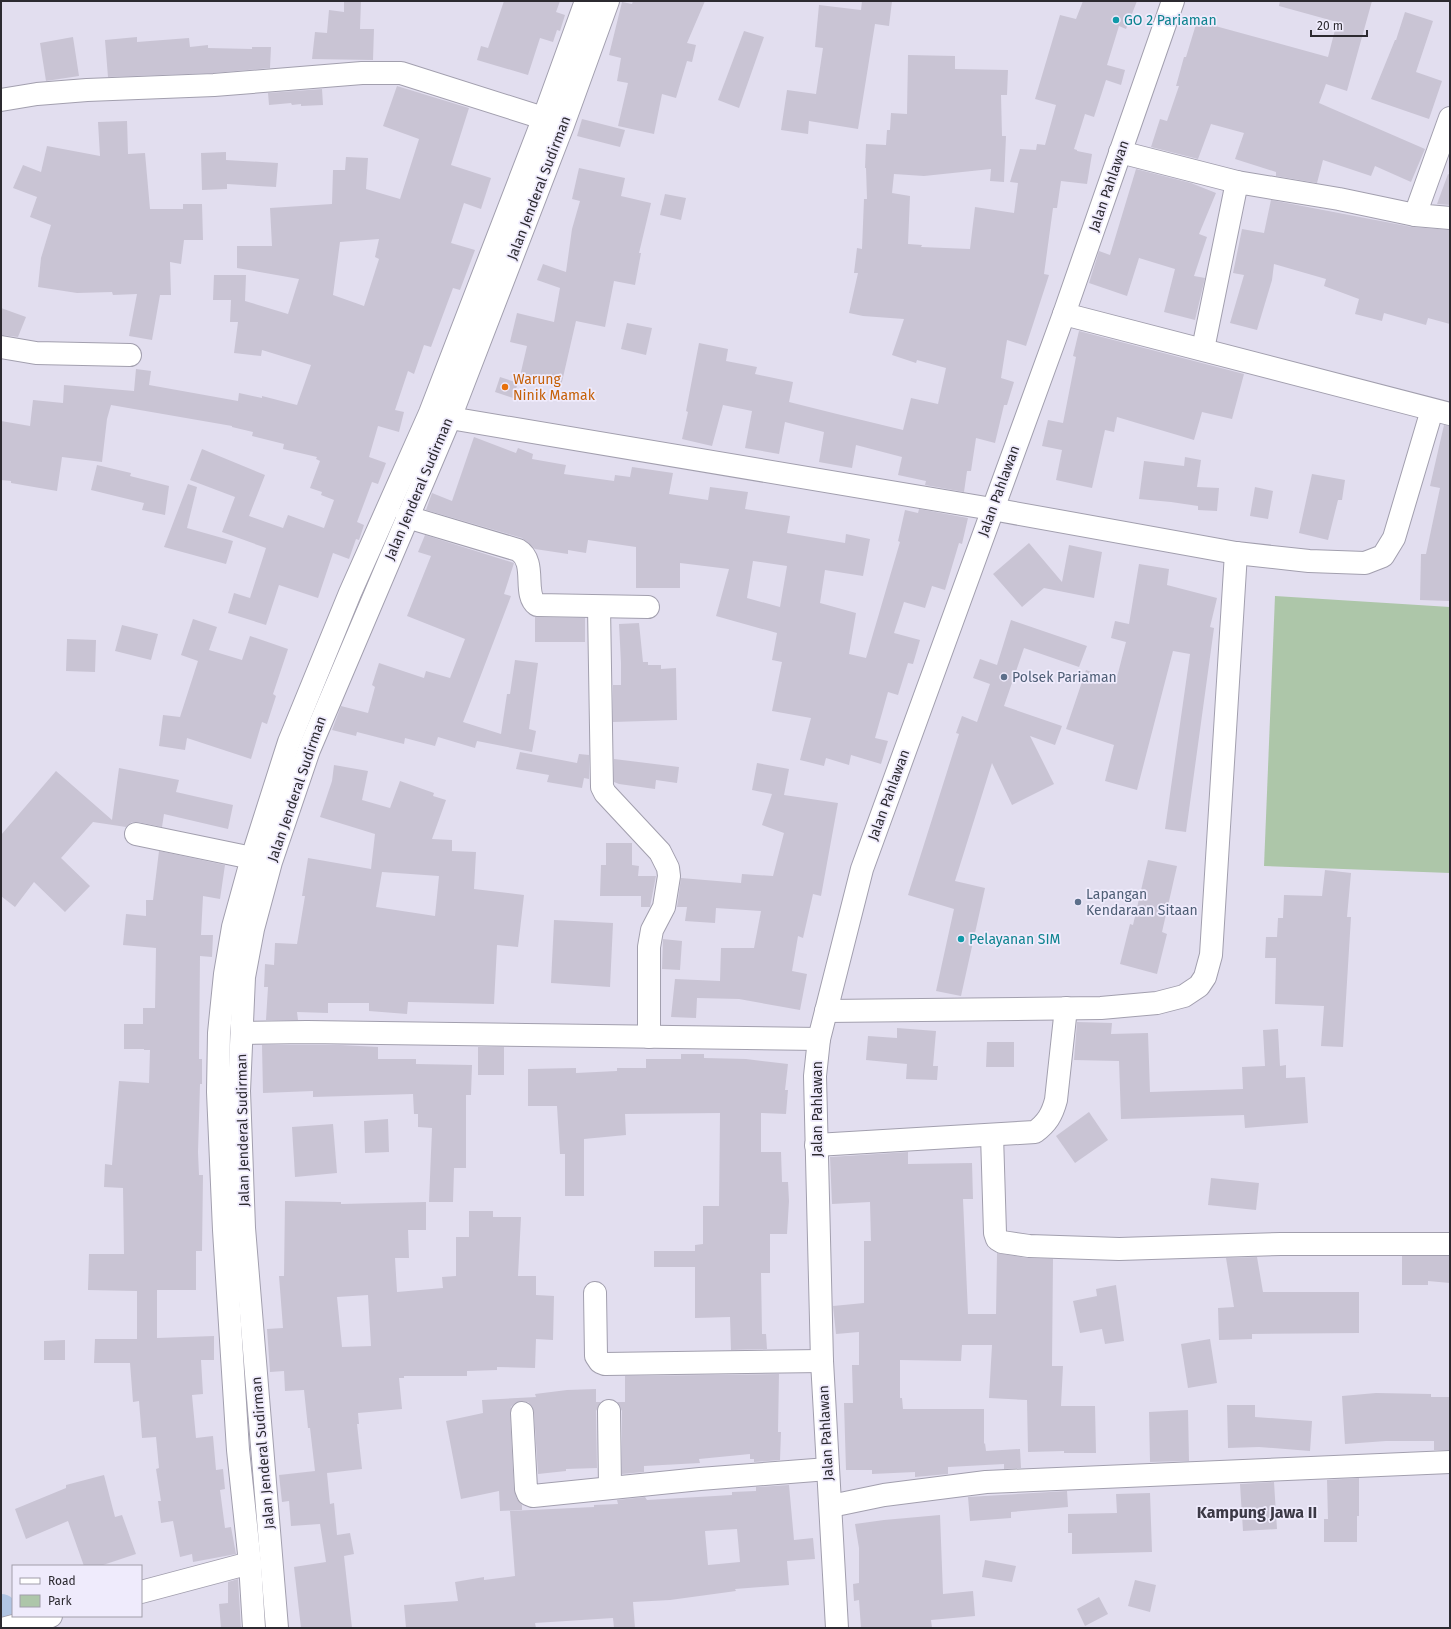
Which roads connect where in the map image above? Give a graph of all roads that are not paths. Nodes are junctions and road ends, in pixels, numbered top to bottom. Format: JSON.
{"nodes":[{"id":1,"x":586,"y":1,"type":"edge"},
{"id":2,"x":608,"y":1,"type":"edge"},
{"id":3,"x":1173,"y":1,"type":"edge"},
{"id":4,"x":1,"y":100,"type":"edge"},
{"id":5,"x":1450,"y":118,"type":"edge"},
{"id":6,"x":554,"y":121,"type":"junction"},
{"id":7,"x":1120,"y":152,"type":"junction"},
{"id":8,"x":1237,"y":182,"type":"junction"},
{"id":9,"x":1415,"y":215,"type":"junction"},
{"id":10,"x":1450,"y":218,"type":"edge"},
{"id":11,"x":1064,"y":314,"type":"junction"},
{"id":12,"x":1,"y":347,"type":"edge"},
{"id":13,"x":1203,"y":349,"type":"junction"},
{"id":14,"x":130,"y":355,"type":"dead end"},
{"id":15,"x":1441,"y":412,"type":"edge"},
{"id":16,"x":450,"y":418,"type":"junction"},
{"id":17,"x":992,"y":509,"type":"junction"},
{"id":18,"x":407,"y":517,"type":"junction"},
{"id":19,"x":1236,"y":553,"type":"junction"},
{"id":20,"x":350,"y":593,"type":"junction"},
{"id":21,"x":371,"y":601,"type":"junction"},
{"id":22,"x":648,"y":606,"type":"dead end"},
{"id":23,"x":599,"y":607,"type":"junction"},
{"id":24,"x":136,"y":834,"type":"dead end"},
{"id":25,"x":252,"y":858,"type":"junction"},
{"id":26,"x":1066,"y":1008,"type":"junction"},
{"id":27,"x":826,"y":1011,"type":"junction"},
{"id":28,"x":242,"y":1033,"type":"junction"},
{"id":29,"x":649,"y":1037,"type":"junction"},
{"id":30,"x":819,"y":1039,"type":"junction"},
{"id":31,"x":992,"y":1135,"type":"junction"},
{"id":32,"x":816,"y":1145,"type":"junction"},
{"id":33,"x":234,"y":1229,"type":"junction"},
{"id":34,"x":1450,"y":1244,"type":"edge"},
{"id":35,"x":595,"y":1293,"type":"dead end"},
{"id":36,"x":822,"y":1361,"type":"junction"},
{"id":37,"x":609,"y":1411,"type":"dead end"},
{"id":38,"x":522,"y":1413,"type":"dead end"},
{"id":39,"x":1450,"y":1462,"type":"edge"},
{"id":40,"x":828,"y":1469,"type":"junction"},
{"id":41,"x":610,"y":1487,"type":"junction"},
{"id":42,"x":831,"y":1506,"type":"junction"},
{"id":43,"x":250,"y":1563,"type":"junction"},
{"id":44,"x":142,"y":1592,"type":"edge"},
{"id":45,"x":46,"y":1617,"type":"edge"},
{"id":46,"x":6,"y":1628,"type":"edge"},
{"id":47,"x":254,"y":1628,"type":"edge"},
{"id":48,"x":278,"y":1628,"type":"edge"},
{"id":49,"x":837,"y":1628,"type":"edge"}],
"edges":[{"from":1,"to":6,"type":"street","name":"Jalan Jenderal Sudirman"},
{"from":2,"to":6,"type":"street","name":"Jalan Jenderal Sudirman"},
{"from":3,"to":7,"type":"street","name":"Jalan Pahlawan"},
{"from":4,"to":6,"type":"street"},
{"from":5,"to":9,"type":"street"},
{"from":6,"to":16,"type":"street","name":"Jalan Jenderal Sudirman"},
{"from":6,"to":20,"type":"street","name":"Jalan Jenderal Sudirman"},
{"from":7,"to":8,"type":"street"},
{"from":7,"to":11,"type":"street","name":"Jalan Pahlawan"},
{"from":8,"to":9,"type":"street"},
{"from":8,"to":13,"type":"street"},
{"from":9,"to":10,"type":"street"},
{"from":11,"to":13,"type":"street"},
{"from":11,"to":17,"type":"street","name":"Jalan Pahlawan"},
{"from":12,"to":14,"type":"street"},
{"from":13,"to":15,"type":"street"},
{"from":15,"to":19,"type":"street"},
{"from":16,"to":17,"type":"street"},
{"from":16,"to":18,"type":"street","name":"Jalan Jenderal Sudirman"},
{"from":17,"to":19,"type":"street"},
{"from":17,"to":27,"type":"street","name":"Jalan Pahlawan"},
{"from":18,"to":21,"type":"street","name":"Jalan Jenderal Sudirman"},
{"from":18,"to":23,"type":"street"},
{"from":19,"to":26,"type":"street"},
{"from":20,"to":21,"type":"street"},
{"from":20,"to":25,"type":"street","name":"Jalan Jenderal Sudirman"},
{"from":21,"to":28,"type":"street","name":"Jalan Jenderal Sudirman"},
{"from":22,"to":23,"type":"street"},
{"from":23,"to":29,"type":"street"},
{"from":24,"to":25,"type":"street"},
{"from":25,"to":33,"type":"street","name":"Jalan Jenderal Sudirman"},
{"from":26,"to":27,"type":"street"},
{"from":26,"to":31,"type":"street"},
{"from":27,"to":30,"type":"street","name":"Jalan Pahlawan"},
{"from":28,"to":29,"type":"street"},
{"from":28,"to":33,"type":"street","name":"Jalan Jenderal Sudirman"},
{"from":29,"to":30,"type":"street"},
{"from":30,"to":32,"type":"street","name":"Jalan Pahlawan"},
{"from":31,"to":32,"type":"street"},
{"from":31,"to":34,"type":"street"},
{"from":32,"to":36,"type":"street","name":"Jalan Pahlawan"},
{"from":33,"to":43,"type":"street","name":"Jalan Jenderal Sudirman"},
{"from":33,"to":48,"type":"street","name":"Jalan Jenderal Sudirman"},
{"from":35,"to":36,"type":"street"},
{"from":36,"to":40,"type":"street","name":"Jalan Pahlawan"},
{"from":37,"to":41,"type":"street"},
{"from":38,"to":41,"type":"street"},
{"from":39,"to":42,"type":"street"},
{"from":40,"to":41,"type":"street"},
{"from":40,"to":42,"type":"street","name":"Jalan Pahlawan"},
{"from":42,"to":49,"type":"street","name":"Jalan Pahlawan"},
{"from":43,"to":44,"type":"street"},
{"from":43,"to":47,"type":"street","name":"Jalan Jenderal Sudirman"},
{"from":45,"to":46,"type":"street"}]}
